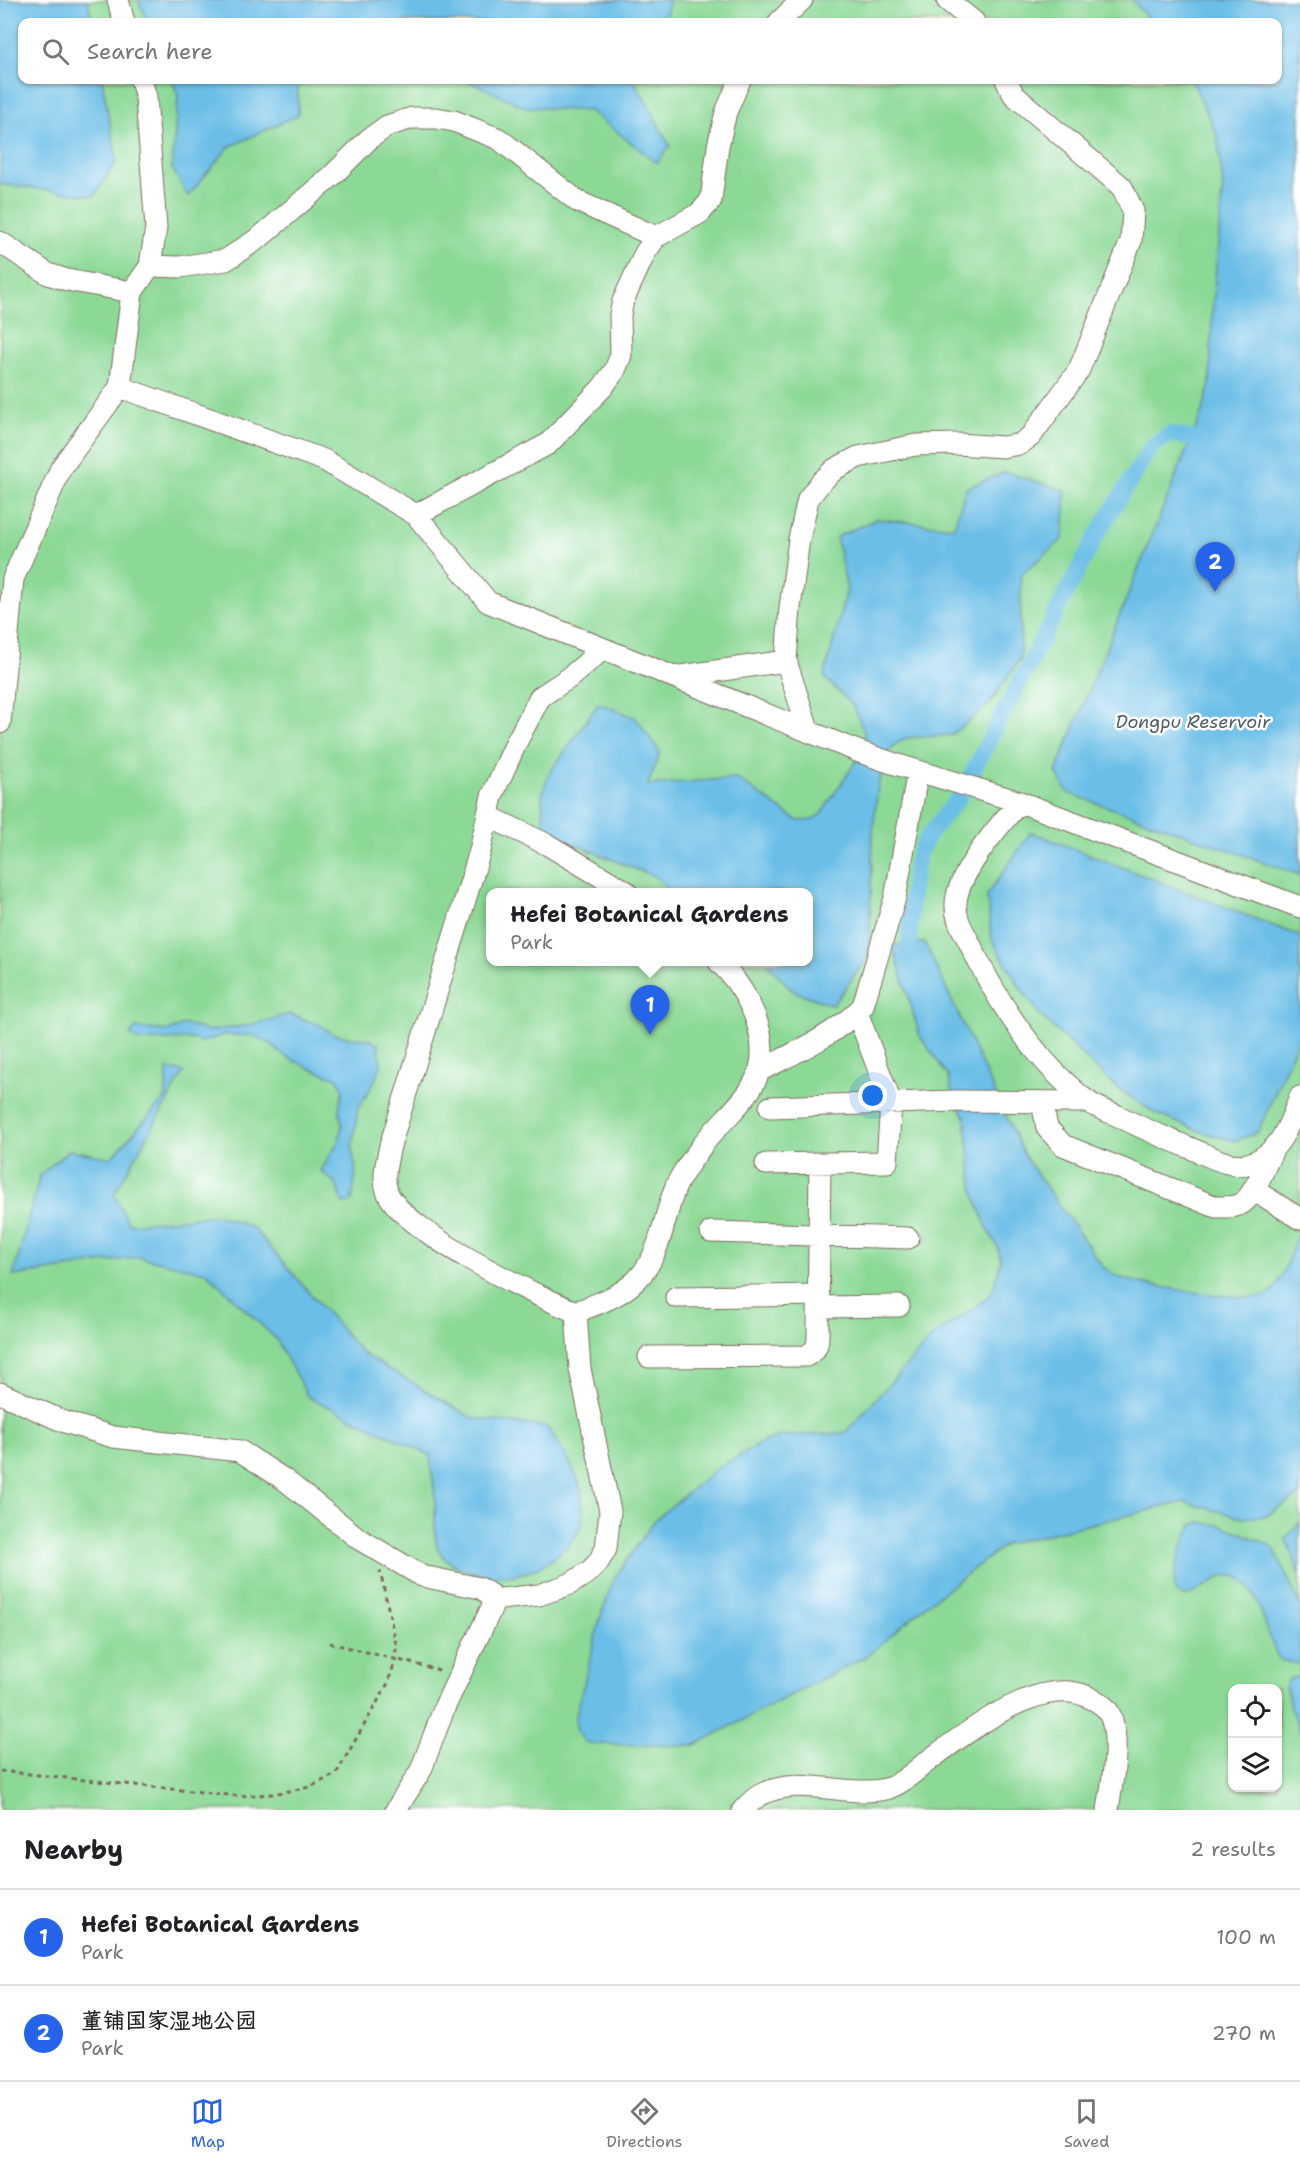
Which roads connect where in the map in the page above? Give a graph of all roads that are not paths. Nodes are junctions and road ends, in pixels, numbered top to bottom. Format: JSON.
{"nodes":[{"id":1,"x":118,"y":0,"type":"edge"},
{"id":2,"x":802,"y":0,"type":"edge"},
{"id":3,"x":947,"y":0,"type":"edge"},
{"id":4,"x":123,"y":18,"type":"edge"},
{"id":5,"x":783,"y":18,"type":"edge"},
{"id":6,"x":969,"y":18,"type":"edge"},
{"id":7,"x":142,"y":84,"type":"edge"},
{"id":8,"x":738,"y":84,"type":"edge"},
{"id":9,"x":1008,"y":84,"type":"edge"},
{"id":10,"x":656,"y":237,"type":"junction"},
{"id":11,"x":0,"y":242,"type":"edge"},
{"id":12,"x":150,"y":266,"type":"junction"},
{"id":13,"x":132,"y":292,"type":"junction"},
{"id":14,"x":120,"y":387,"type":"junction"},
{"id":15,"x":416,"y":515,"type":"junction"},
{"id":16,"x":603,"y":649,"type":"junction"},
{"id":17,"x":786,"y":661,"type":"junction"},
{"id":18,"x":673,"y":677,"type":"junction"},
{"id":19,"x":0,"y":723,"type":"edge"},
{"id":20,"x":809,"y":732,"type":"junction"},
{"id":21,"x":918,"y":771,"type":"junction"},
{"id":22,"x":1020,"y":802,"type":"junction"},
{"id":23,"x":488,"y":816,"type":"junction"},
{"id":24,"x":620,"y":888,"type":"edge"},
{"id":25,"x":1300,"y":907,"type":"edge"},
{"id":26,"x":723,"y":966,"type":"edge"},
{"id":27,"x":857,"y":1012,"type":"junction"},
{"id":28,"x":1049,"y":1065,"type":"junction"},
{"id":29,"x":759,"y":1071,"type":"junction"},
{"id":30,"x":1300,"y":1097,"type":"edge"},
{"id":31,"x":1031,"y":1102,"type":"junction"},
{"id":32,"x":1089,"y":1102,"type":"junction"},
{"id":33,"x":891,"y":1103,"type":"junction"},
{"id":34,"x":770,"y":1107,"type":"dead end"},
{"id":35,"x":1272,"y":1152,"type":"junction"},
{"id":36,"x":820,"y":1163,"type":"junction"},
{"id":37,"x":766,"y":1164,"type":"dead end"},
{"id":38,"x":1253,"y":1190,"type":"junction"},
{"id":39,"x":1300,"y":1219,"type":"edge"},
{"id":40,"x":711,"y":1232,"type":"dead end"},
{"id":41,"x":819,"y":1237,"type":"junction"},
{"id":42,"x":908,"y":1238,"type":"dead end"},
{"id":43,"x":676,"y":1297,"type":"dead end"},
{"id":44,"x":819,"y":1301,"type":"junction"},
{"id":45,"x":899,"y":1306,"type":"dead end"},
{"id":46,"x":576,"y":1312,"type":"junction"},
{"id":47,"x":650,"y":1357,"type":"dead end"},
{"id":48,"x":0,"y":1393,"type":"edge"},
{"id":49,"x":492,"y":1600,"type":"junction"},
{"id":50,"x":396,"y":1810,"type":"edge"},
{"id":51,"x":743,"y":1810,"type":"edge"},
{"id":52,"x":1108,"y":1810,"type":"edge"}],
"edges":[{"from":1,"to":4,"type":"street"},
{"from":2,"to":5,"type":"street"},
{"from":3,"to":6,"type":"street"},
{"from":7,"to":12,"type":"street"},
{"from":8,"to":10,"type":"street"},
{"from":9,"to":17,"type":"street"},
{"from":10,"to":12,"type":"street"},
{"from":10,"to":15,"type":"street"},
{"from":11,"to":13,"type":"street"},
{"from":12,"to":13,"type":"street"},
{"from":13,"to":14,"type":"street"},
{"from":14,"to":15,"type":"street"},
{"from":14,"to":19,"type":"street"},
{"from":15,"to":16,"type":"street"},
{"from":16,"to":18,"type":"street"},
{"from":16,"to":23,"type":"street"},
{"from":17,"to":18,"type":"street"},
{"from":17,"to":20,"type":"street"},
{"from":18,"to":20,"type":"street"},
{"from":20,"to":21,"type":"street"},
{"from":21,"to":22,"type":"street"},
{"from":21,"to":27,"type":"street"},
{"from":22,"to":25,"type":"street"},
{"from":22,"to":28,"type":"street"},
{"from":23,"to":24,"type":"street"},
{"from":23,"to":46,"type":"street"},
{"from":26,"to":29,"type":"street"},
{"from":27,"to":29,"type":"street"},
{"from":27,"to":33,"type":"street"},
{"from":28,"to":31,"type":"street"},
{"from":28,"to":32,"type":"street"},
{"from":29,"to":46,"type":"street"},
{"from":30,"to":35,"type":"street"},
{"from":31,"to":32,"type":"street"},
{"from":31,"to":33,"type":"street"},
{"from":31,"to":38,"type":"street"},
{"from":32,"to":35,"type":"street"},
{"from":33,"to":34,"type":"street"},
{"from":33,"to":36,"type":"street"},
{"from":35,"to":38,"type":"street"},
{"from":36,"to":37,"type":"street"},
{"from":36,"to":41,"type":"street"},
{"from":38,"to":39,"type":"street"},
{"from":40,"to":41,"type":"street"},
{"from":41,"to":42,"type":"street"},
{"from":41,"to":44,"type":"street"},
{"from":43,"to":44,"type":"street"},
{"from":44,"to":45,"type":"street"},
{"from":44,"to":47,"type":"street"},
{"from":46,"to":49,"type":"street"},
{"from":48,"to":49,"type":"street"},
{"from":49,"to":50,"type":"street"},
{"from":51,"to":52,"type":"street"}]}
